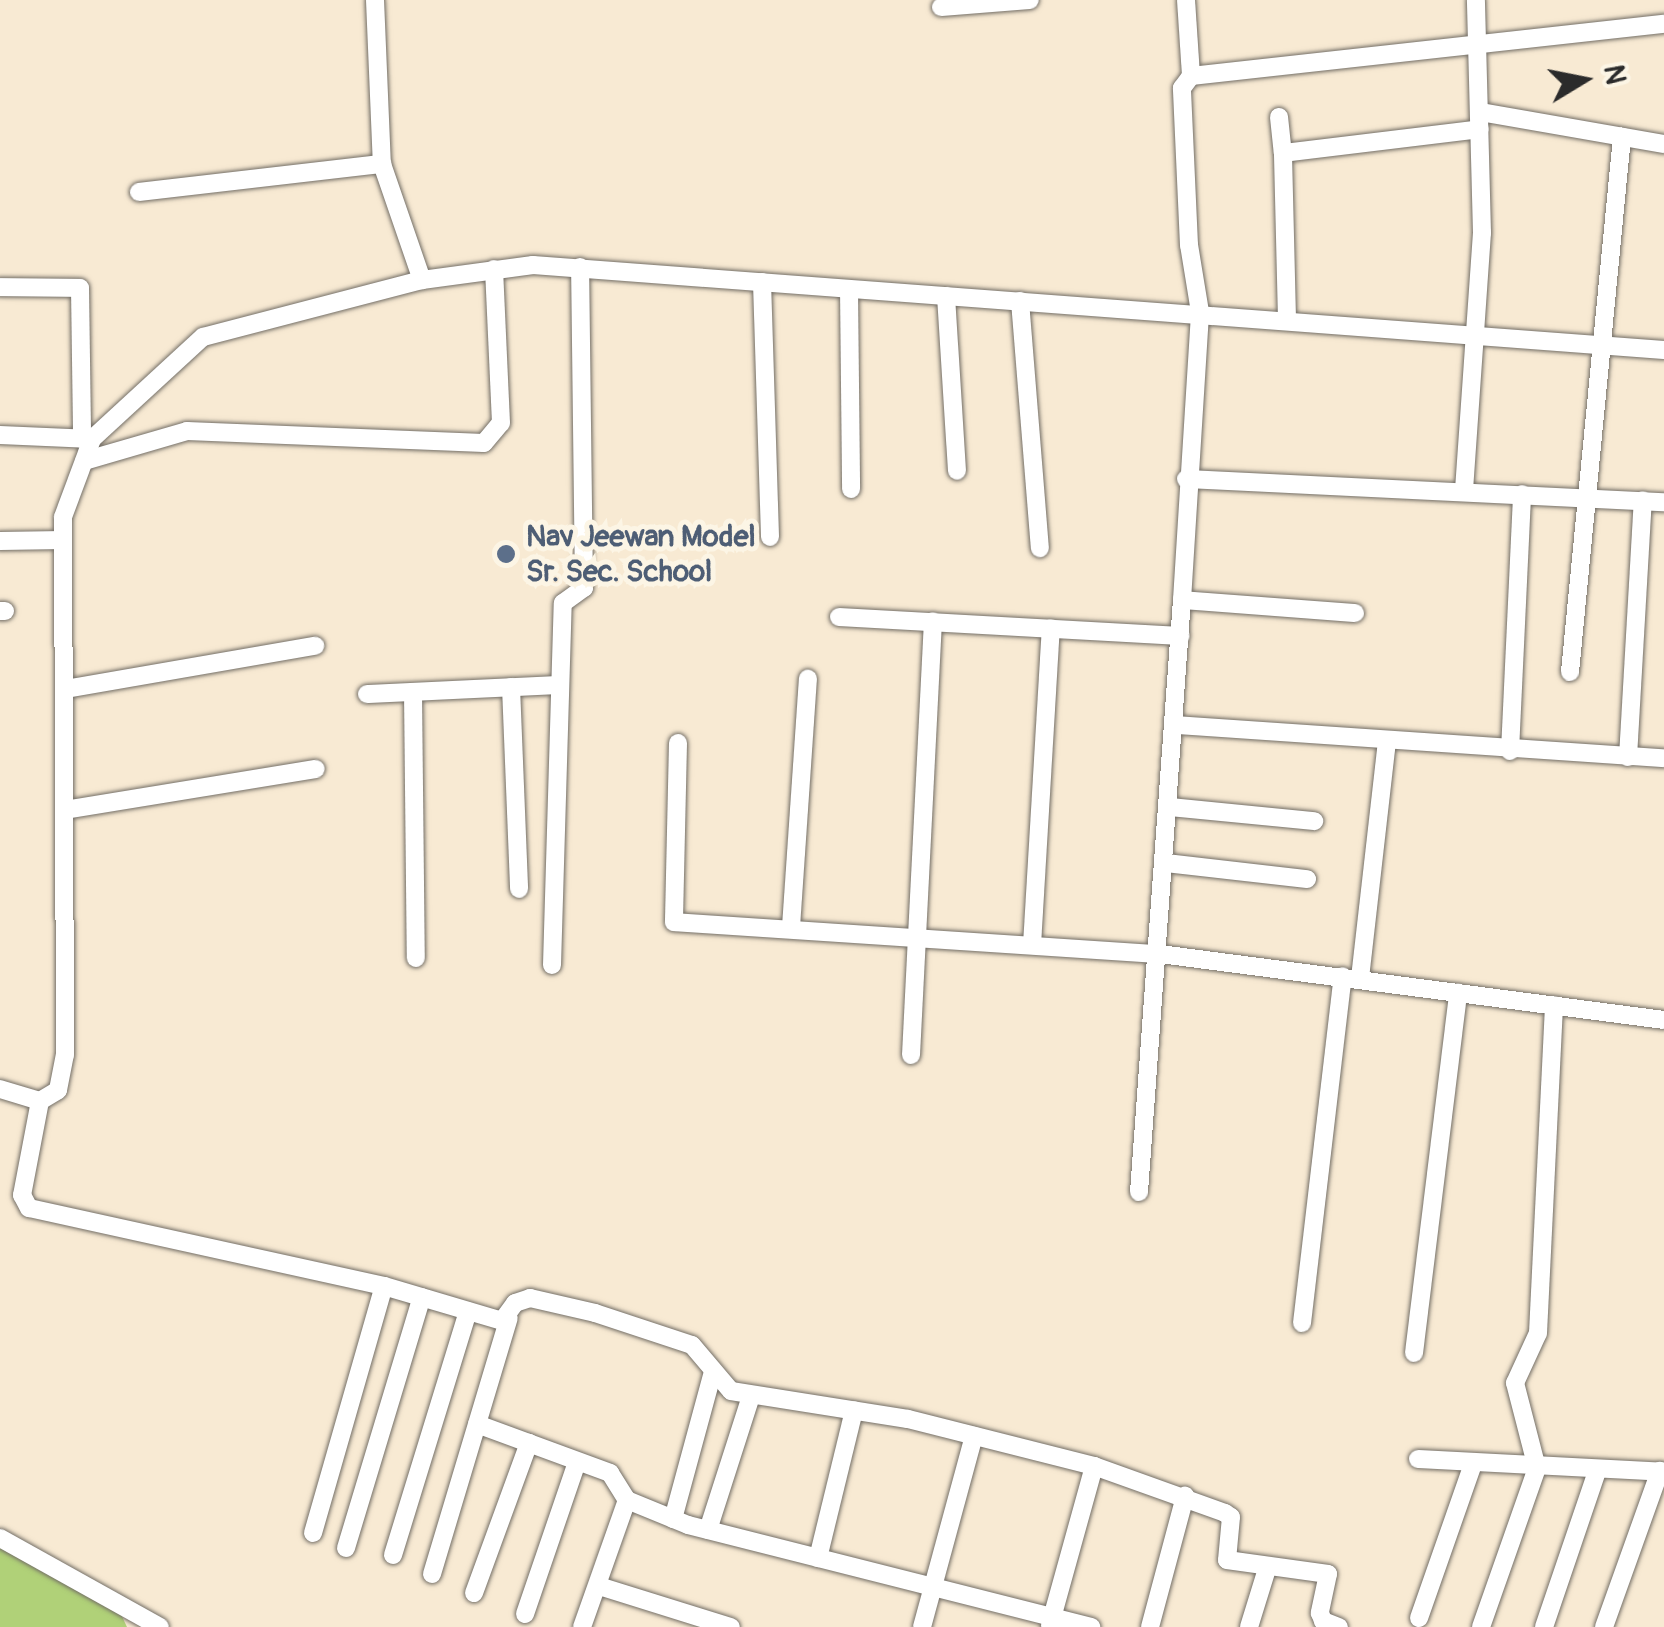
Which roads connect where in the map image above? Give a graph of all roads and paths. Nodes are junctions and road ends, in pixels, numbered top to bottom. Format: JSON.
{"nodes":[{"id":1,"x":375,"y":0,"type":"edge"},
{"id":2,"x":1030,"y":0,"type":"edge"},
{"id":3,"x":1186,"y":0,"type":"edge"},
{"id":4,"x":1476,"y":0,"type":"edge"},
{"id":5,"x":941,"y":7,"type":"dead end"},
{"id":6,"x":1664,"y":24,"type":"edge"},
{"id":7,"x":1476,"y":42,"type":"junction"},
{"id":8,"x":1191,"y":76,"type":"junction"},
{"id":9,"x":1280,"y":117,"type":"dead end"},
{"id":10,"x":1480,"y":120,"type":"junction"},
{"id":11,"x":1622,"y":137,"type":"junction"},
{"id":12,"x":1664,"y":144,"type":"edge"},
{"id":13,"x":1283,"y":152,"type":"junction"},
{"id":14,"x":382,"y":164,"type":"junction"},
{"id":15,"x":139,"y":192,"type":"dead end"},
{"id":16,"x":580,"y":267,"type":"junction"},
{"id":17,"x":494,"y":269,"type":"junction"},
{"id":18,"x":422,"y":280,"type":"junction"},
{"id":19,"x":762,"y":282,"type":"junction"},
{"id":20,"x":0,"y":286,"type":"edge"},
{"id":21,"x":849,"y":290,"type":"junction"},
{"id":22,"x":946,"y":296,"type":"junction"},
{"id":23,"x":1020,"y":301,"type":"junction"},
{"id":24,"x":1200,"y":312,"type":"junction"},
{"id":25,"x":1287,"y":318,"type":"junction"},
{"id":26,"x":1473,"y":333,"type":"junction"},
{"id":27,"x":1602,"y":344,"type":"junction"},
{"id":28,"x":1664,"y":350,"type":"edge"},
{"id":29,"x":0,"y":434,"type":"edge"},
{"id":30,"x":87,"y":439,"type":"junction"},
{"id":31,"x":84,"y":462,"type":"junction"},
{"id":32,"x":957,"y":471,"type":"dead end"},
{"id":33,"x":1186,"y":479,"type":"junction"},
{"id":34,"x":852,"y":488,"type":"dead end"},
{"id":35,"x":1464,"y":490,"type":"junction"},
{"id":36,"x":1522,"y":494,"type":"junction"},
{"id":37,"x":1589,"y":498,"type":"junction"},
{"id":38,"x":1643,"y":500,"type":"junction"},
{"id":39,"x":1664,"y":502,"type":"edge"},
{"id":40,"x":770,"y":537,"type":"dead end"},
{"id":41,"x":63,"y":540,"type":"junction"},
{"id":42,"x":0,"y":541,"type":"edge"},
{"id":43,"x":1040,"y":548,"type":"dead end"},
{"id":44,"x":1182,"y":600,"type":"junction"},
{"id":45,"x":1354,"y":613,"type":"dead end"},
{"id":46,"x":839,"y":616,"type":"dead end"},
{"id":47,"x":933,"y":622,"type":"junction"},
{"id":48,"x":1051,"y":629,"type":"junction"},
{"id":49,"x":1180,"y":636,"type":"junction"},
{"id":50,"x":315,"y":646,"type":"dead end"},
{"id":51,"x":1570,"y":672,"type":"dead end"},
{"id":52,"x":808,"y":680,"type":"dead end"},
{"id":53,"x":560,"y":684,"type":"junction"},
{"id":54,"x":511,"y":687,"type":"junction"},
{"id":55,"x":65,"y":689,"type":"junction"},
{"id":56,"x":413,"y":692,"type":"junction"},
{"id":57,"x":366,"y":694,"type":"dead end"},
{"id":58,"x":1176,"y":725,"type":"junction"},
{"id":59,"x":1387,"y":742,"type":"junction"},
{"id":60,"x":678,"y":743,"type":"dead end"},
{"id":61,"x":1510,"y":751,"type":"junction"},
{"id":62,"x":1628,"y":757,"type":"junction"},
{"id":63,"x":1664,"y":758,"type":"edge"},
{"id":64,"x":316,"y":769,"type":"dead end"},
{"id":65,"x":1170,"y":807,"type":"junction"},
{"id":66,"x":65,"y":810,"type":"junction"},
{"id":67,"x":1314,"y":821,"type":"dead end"},
{"id":68,"x":1166,"y":863,"type":"junction"},
{"id":69,"x":1308,"y":879,"type":"dead end"},
{"id":70,"x":519,"y":889,"type":"dead end"},
{"id":71,"x":792,"y":927,"type":"junction"},
{"id":72,"x":916,"y":935,"type":"junction"},
{"id":73,"x":1032,"y":945,"type":"junction"},
{"id":74,"x":1160,"y":954,"type":"junction"},
{"id":75,"x":416,"y":958,"type":"dead end"},
{"id":76,"x":552,"y":965,"type":"dead end"},
{"id":77,"x":1351,"y":977,"type":"junction"},
{"id":78,"x":1458,"y":993,"type":"junction"},
{"id":79,"x":1554,"y":1005,"type":"junction"},
{"id":80,"x":1664,"y":1020,"type":"edge"},
{"id":81,"x":911,"y":1055,"type":"dead end"},
{"id":82,"x":0,"y":1089,"type":"edge"},
{"id":83,"x":40,"y":1101,"type":"junction"},
{"id":84,"x":1138,"y":1192,"type":"dead end"},
{"id":85,"x":384,"y":1286,"type":"junction"},
{"id":86,"x":422,"y":1298,"type":"junction"},
{"id":87,"x":468,"y":1312,"type":"junction"},
{"id":88,"x":509,"y":1318,"type":"junction"},
{"id":89,"x":1302,"y":1322,"type":"dead end"},
{"id":90,"x":1414,"y":1353,"type":"dead end"},
{"id":91,"x":712,"y":1375,"type":"junction"},
{"id":92,"x":751,"y":1396,"type":"junction"},
{"id":93,"x":854,"y":1410,"type":"junction"},
{"id":94,"x":477,"y":1424,"type":"junction"},
{"id":95,"x":974,"y":1436,"type":"junction"},
{"id":96,"x":529,"y":1443,"type":"junction"},
{"id":97,"x":1418,"y":1459,"type":"dead end"},
{"id":98,"x":577,"y":1462,"type":"junction"},
{"id":99,"x":1474,"y":1464,"type":"junction"},
{"id":100,"x":1094,"y":1466,"type":"junction"},
{"id":101,"x":1537,"y":1468,"type":"junction"},
{"id":102,"x":1596,"y":1471,"type":"junction"},
{"id":103,"x":1662,"y":1472,"type":"edge"},
{"id":104,"x":1185,"y":1496,"type":"junction"},
{"id":105,"x":627,"y":1500,"type":"junction"},
{"id":106,"x":673,"y":1519,"type":"junction"},
{"id":107,"x":708,"y":1530,"type":"junction"},
{"id":108,"x":313,"y":1533,"type":"dead end"},
{"id":109,"x":0,"y":1538,"type":"edge"},
{"id":110,"x":346,"y":1548,"type":"dead end"},
{"id":111,"x":393,"y":1555,"type":"dead end"},
{"id":112,"x":818,"y":1558,"type":"junction"},
{"id":113,"x":1267,"y":1569,"type":"junction"},
{"id":114,"x":432,"y":1574,"type":"dead end"},
{"id":115,"x":934,"y":1583,"type":"junction"},
{"id":116,"x":599,"y":1586,"type":"junction"},
{"id":117,"x":474,"y":1593,"type":"dead end"},
{"id":118,"x":524,"y":1614,"type":"dead end"},
{"id":119,"x":1418,"y":1618,"type":"dead end"},
{"id":120,"x":1318,"y":1620,"type":"edge"},
{"id":121,"x":1052,"y":1621,"type":"edge"},
{"id":122,"x":160,"y":1627,"type":"edge"},
{"id":123,"x":582,"y":1627,"type":"edge"},
{"id":124,"x":732,"y":1627,"type":"edge"},
{"id":125,"x":922,"y":1627,"type":"edge"},
{"id":126,"x":1091,"y":1627,"type":"edge"},
{"id":127,"x":1150,"y":1627,"type":"edge"},
{"id":128,"x":1248,"y":1627,"type":"edge"},
{"id":129,"x":1340,"y":1627,"type":"edge"},
{"id":130,"x":1481,"y":1627,"type":"edge"},
{"id":131,"x":1544,"y":1627,"type":"edge"},
{"id":132,"x":1604,"y":1627,"type":"edge"}],
"edges":[{"from":1,"to":14,"type":"street"},
{"from":2,"to":5,"type":"street"},
{"from":3,"to":8,"type":"street"},
{"from":4,"to":7,"type":"street"},
{"from":6,"to":7,"type":"street"},
{"from":7,"to":8,"type":"street"},
{"from":7,"to":10,"type":"street"},
{"from":8,"to":24,"type":"street"},
{"from":9,"to":13,"type":"street"},
{"from":10,"to":11,"type":"street"},
{"from":10,"to":13,"type":"street"},
{"from":10,"to":26,"type":"street"},
{"from":11,"to":12,"type":"street"},
{"from":11,"to":27,"type":"street"},
{"from":13,"to":25,"type":"street"},
{"from":14,"to":15,"type":"street"},
{"from":14,"to":18,"type":"street"},
{"from":16,"to":17,"type":"street"},
{"from":16,"to":19,"type":"street"},
{"from":16,"to":53,"type":"street"},
{"from":17,"to":18,"type":"street"},
{"from":17,"to":31,"type":"street"},
{"from":18,"to":30,"type":"street"},
{"from":19,"to":21,"type":"street"},
{"from":19,"to":40,"type":"street"},
{"from":20,"to":30,"type":"street"},
{"from":21,"to":22,"type":"street"},
{"from":21,"to":34,"type":"street"},
{"from":22,"to":23,"type":"street"},
{"from":22,"to":32,"type":"street"},
{"from":23,"to":24,"type":"street"},
{"from":23,"to":43,"type":"street"},
{"from":24,"to":25,"type":"street"},
{"from":24,"to":33,"type":"street"},
{"from":25,"to":26,"type":"street"},
{"from":26,"to":27,"type":"street"},
{"from":26,"to":35,"type":"street"},
{"from":27,"to":28,"type":"street"},
{"from":27,"to":37,"type":"street"},
{"from":29,"to":30,"type":"street"},
{"from":30,"to":31,"type":"street"},
{"from":31,"to":41,"type":"street"},
{"from":33,"to":35,"type":"street"},
{"from":33,"to":44,"type":"street"},
{"from":35,"to":36,"type":"street"},
{"from":36,"to":37,"type":"street"},
{"from":36,"to":61,"type":"street"},
{"from":37,"to":38,"type":"street"},
{"from":37,"to":51,"type":"street"},
{"from":38,"to":39,"type":"street"},
{"from":38,"to":62,"type":"street"},
{"from":41,"to":42,"type":"street"},
{"from":41,"to":55,"type":"street"},
{"from":44,"to":45,"type":"street"},
{"from":44,"to":49,"type":"street"},
{"from":46,"to":47,"type":"street"},
{"from":47,"to":48,"type":"street"},
{"from":47,"to":72,"type":"street"},
{"from":48,"to":49,"type":"street"},
{"from":48,"to":73,"type":"street"},
{"from":49,"to":58,"type":"street"},
{"from":50,"to":55,"type":"street"},
{"from":52,"to":71,"type":"street"},
{"from":53,"to":54,"type":"street"},
{"from":53,"to":76,"type":"street"},
{"from":54,"to":56,"type":"street"},
{"from":54,"to":70,"type":"street"},
{"from":55,"to":66,"type":"street"},
{"from":56,"to":57,"type":"street"},
{"from":56,"to":75,"type":"street"},
{"from":58,"to":59,"type":"street"},
{"from":58,"to":65,"type":"street"},
{"from":59,"to":61,"type":"street"},
{"from":59,"to":77,"type":"street"},
{"from":60,"to":71,"type":"street"},
{"from":61,"to":62,"type":"street"},
{"from":62,"to":63,"type":"street"},
{"from":64,"to":66,"type":"street"},
{"from":65,"to":67,"type":"street"},
{"from":65,"to":68,"type":"street"},
{"from":66,"to":83,"type":"street"},
{"from":68,"to":69,"type":"street"},
{"from":68,"to":74,"type":"street"},
{"from":71,"to":72,"type":"street"},
{"from":72,"to":73,"type":"street"},
{"from":72,"to":81,"type":"street"},
{"from":73,"to":74,"type":"street"},
{"from":74,"to":77,"type":"street"},
{"from":74,"to":84,"type":"street"},
{"from":77,"to":78,"type":"street"},
{"from":77,"to":89,"type":"street"},
{"from":78,"to":79,"type":"street"},
{"from":78,"to":90,"type":"street"},
{"from":79,"to":80,"type":"street"},
{"from":79,"to":101,"type":"street"},
{"from":82,"to":83,"type":"street"},
{"from":83,"to":85,"type":"street"},
{"from":85,"to":86,"type":"street"},
{"from":85,"to":108,"type":"street"},
{"from":86,"to":87,"type":"street"},
{"from":86,"to":110,"type":"street"},
{"from":87,"to":88,"type":"street"},
{"from":87,"to":111,"type":"street"},
{"from":88,"to":91,"type":"street"},
{"from":88,"to":94,"type":"street"},
{"from":91,"to":92,"type":"street"},
{"from":91,"to":106,"type":"street"},
{"from":92,"to":93,"type":"street"},
{"from":92,"to":107,"type":"street"},
{"from":93,"to":95,"type":"street"},
{"from":93,"to":112,"type":"street"},
{"from":94,"to":96,"type":"street"},
{"from":94,"to":114,"type":"street"},
{"from":95,"to":100,"type":"street"},
{"from":95,"to":115,"type":"street"},
{"from":96,"to":98,"type":"street"},
{"from":96,"to":117,"type":"street"},
{"from":97,"to":99,"type":"street"},
{"from":98,"to":105,"type":"street"},
{"from":98,"to":118,"type":"street"},
{"from":99,"to":101,"type":"street"},
{"from":99,"to":119,"type":"street"},
{"from":100,"to":104,"type":"street"},
{"from":100,"to":121,"type":"street"},
{"from":101,"to":102,"type":"street"},
{"from":101,"to":130,"type":"street"},
{"from":102,"to":103,"type":"street"},
{"from":102,"to":131,"type":"street"},
{"from":103,"to":132,"type":"street"},
{"from":104,"to":113,"type":"street"},
{"from":104,"to":127,"type":"street"},
{"from":105,"to":106,"type":"street"},
{"from":105,"to":116,"type":"street"},
{"from":106,"to":107,"type":"street"},
{"from":107,"to":112,"type":"street"},
{"from":109,"to":122,"type":"street"},
{"from":112,"to":115,"type":"street"},
{"from":113,"to":120,"type":"street"},
{"from":113,"to":128,"type":"street"},
{"from":115,"to":121,"type":"street"},
{"from":115,"to":125,"type":"street"},
{"from":116,"to":123,"type":"street"},
{"from":116,"to":124,"type":"street"},
{"from":120,"to":129,"type":"street"},
{"from":121,"to":126,"type":"street"}]}
